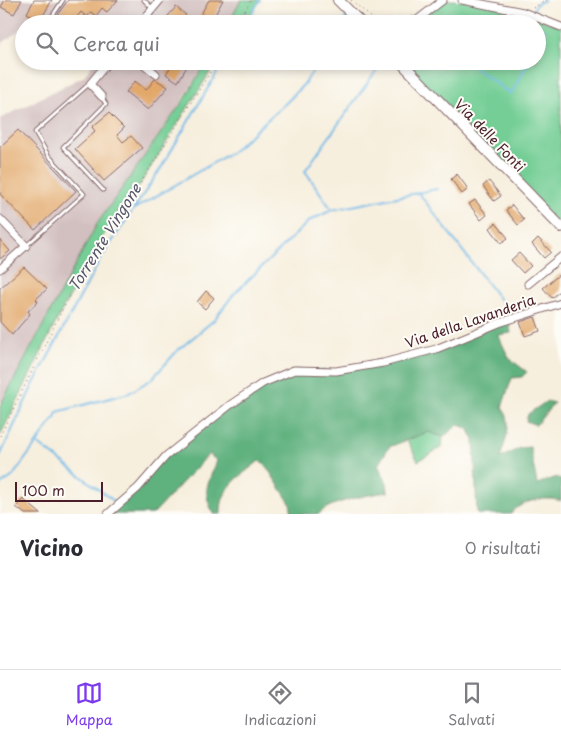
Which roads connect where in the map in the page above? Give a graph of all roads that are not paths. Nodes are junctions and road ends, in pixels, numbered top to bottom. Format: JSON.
{"nodes":[{"id":1,"x":62,"y":0,"type":"edge"},
{"id":2,"x":144,"y":0,"type":"edge"},
{"id":3,"x":160,"y":0,"type":"edge"},
{"id":4,"x":338,"y":0,"type":"edge"},
{"id":5,"x":443,"y":0,"type":"edge"},
{"id":6,"x":462,"y":0,"type":"edge"},
{"id":7,"x":152,"y":9,"type":"junction"},
{"id":8,"x":53,"y":15,"type":"edge"},
{"id":9,"x":147,"y":15,"type":"edge"},
{"id":10,"x":353,"y":15,"type":"edge"},
{"id":11,"x":424,"y":15,"type":"edge"},
{"id":12,"x":531,"y":15,"type":"edge"},
{"id":13,"x":546,"y":21,"type":"edge"},
{"id":14,"x":561,"y":27,"type":"edge"},
{"id":15,"x":102,"y":70,"type":"edge"},
{"id":16,"x":151,"y":70,"type":"edge"},
{"id":17,"x":409,"y":70,"type":"edge"},
{"id":18,"x":156,"y":74,"type":"dead end"},
{"id":19,"x":90,"y":84,"type":"junction"},
{"id":20,"x":102,"y":97,"type":"joint"},
{"id":21,"x":103,"y":190,"type":"dead end"},
{"id":22,"x":0,"y":219,"type":"edge"},
{"id":23,"x":561,"y":227,"type":"edge"},
{"id":24,"x":26,"y":246,"type":"junction"},
{"id":25,"x":561,"y":257,"type":"edge"},
{"id":26,"x":0,"y":269,"type":"edge"},
{"id":27,"x":528,"y":284,"type":"dead end"},
{"id":28,"x":561,"y":303,"type":"edge"},
{"id":29,"x":108,"y":514,"type":"edge"}],
"edges":[{"from":1,"to":8,"type":"lane"},
{"from":2,"to":7,"type":"lane"},
{"from":3,"to":7,"type":"street"},
{"from":4,"to":10,"type":"street"},
{"from":5,"to":11,"type":"street"},
{"from":6,"to":12,"type":"street"},
{"from":7,"to":9,"type":"street"},
{"from":13,"to":14,"type":"street"},
{"from":15,"to":19,"type":"street"},
{"from":16,"to":18,"type":"street"},
{"from":17,"to":23,"type":"street","name":"Via delle Fonti"},
{"from":19,"to":20,"type":"street"},
{"from":19,"to":24,"type":"lane"},
{"from":20,"to":21,"type":"lane"},
{"from":22,"to":24,"type":"street"},
{"from":24,"to":26,"type":"street"},
{"from":25,"to":27,"type":"street"},
{"from":28,"to":29,"type":"street","name":"Via della Lavanderia"}]}
